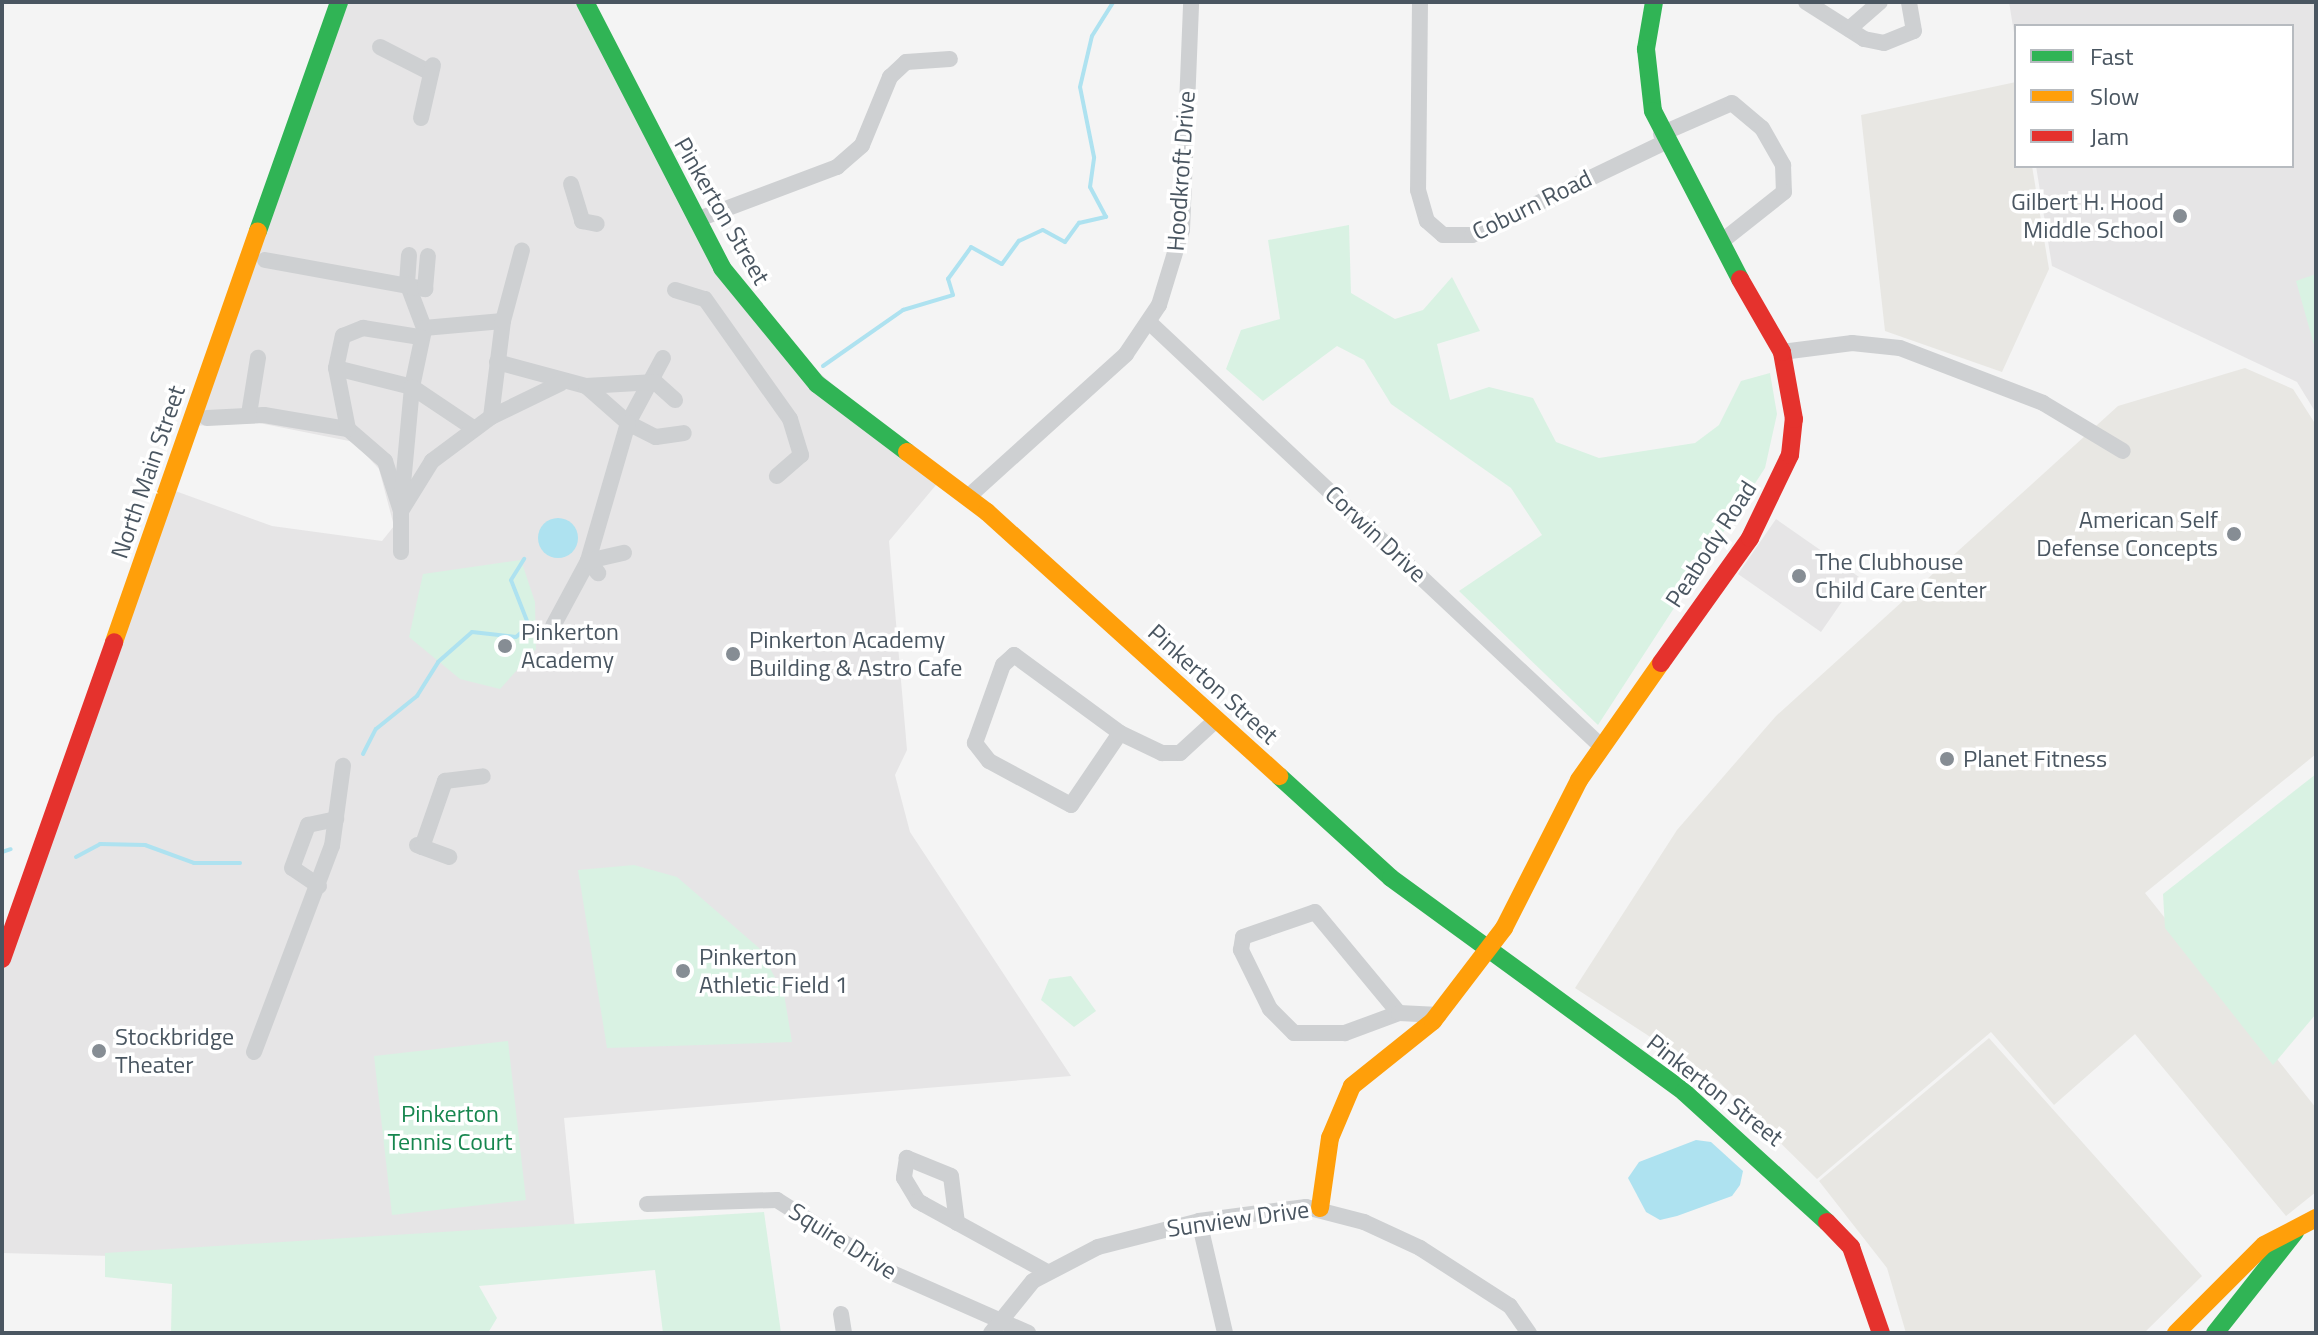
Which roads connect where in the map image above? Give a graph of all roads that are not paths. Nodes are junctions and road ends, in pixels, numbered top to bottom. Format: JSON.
{"nodes":[{"id":1,"x":339,"y":2,"type":"edge"},
{"id":2,"x":585,"y":2,"type":"edge"},
{"id":3,"x":1191,"y":2,"type":"edge"},
{"id":4,"x":1420,"y":2,"type":"edge"},
{"id":5,"x":1654,"y":2,"type":"edge"},
{"id":6,"x":1806,"y":2,"type":"edge"},
{"id":7,"x":1880,"y":2,"type":"edge"},
{"id":8,"x":1909,"y":2,"type":"edge"},
{"id":9,"x":1849,"y":29,"type":"junction"},
{"id":10,"x":380,"y":47,"type":"dead end"},
{"id":11,"x":950,"y":59,"type":"dead end"},
{"id":12,"x":421,"y":118,"type":"dead end"},
{"id":13,"x":1663,"y":138,"type":"junction"},
{"id":14,"x":571,"y":184,"type":"dead end"},
{"id":15,"x":696,"y":220,"type":"junction"},
{"id":16,"x":597,"y":224,"type":"dead end"},
{"id":17,"x":1721,"y":242,"type":"junction"},
{"id":18,"x":522,"y":250,"type":"dead end"},
{"id":19,"x":409,"y":255,"type":"dead end"},
{"id":20,"x":428,"y":256,"type":"dead end"},
{"id":21,"x":265,"y":260,"type":"dead end"},
{"id":22,"x":407,"y":283,"type":"junction"},
{"id":23,"x":675,"y":290,"type":"dead end"},
{"id":24,"x":503,"y":321,"type":"junction"},
{"id":25,"x":1150,"y":323,"type":"junction"},
{"id":26,"x":422,"y":332,"type":"junction"},
{"id":27,"x":1782,"y":352,"type":"junction"},
{"id":28,"x":258,"y":358,"type":"dead end"},
{"id":29,"x":663,"y":358,"type":"dead end"},
{"id":30,"x":497,"y":362,"type":"junction"},
{"id":31,"x":336,"y":368,"type":"junction"},
{"id":32,"x":655,"y":382,"type":"junction"},
{"id":33,"x":561,"y":383,"type":"junction"},
{"id":34,"x":586,"y":386,"type":"junction"},
{"id":35,"x":412,"y":387,"type":"junction"},
{"id":36,"x":675,"y":400,"type":"dead end"},
{"id":37,"x":249,"y":414,"type":"junction"},
{"id":38,"x":491,"y":417,"type":"junction"},
{"id":39,"x":207,"y":418,"type":"dead end"},
{"id":40,"x":628,"y":423,"type":"junction"},
{"id":41,"x":473,"y":428,"type":"junction"},
{"id":42,"x":348,"y":429,"type":"junction"},
{"id":43,"x":684,"y":433,"type":"dead end"},
{"id":44,"x":2123,"y":451,"type":"dead end"},
{"id":45,"x":777,"y":476,"type":"dead end"},
{"id":46,"x":968,"y":497,"type":"junction"},
{"id":47,"x":401,"y":511,"type":"junction"},
{"id":48,"x":401,"y":552,"type":"dead end"},
{"id":49,"x":624,"y":553,"type":"dead end"},
{"id":50,"x":593,"y":567,"type":"junction"},
{"id":51,"x":553,"y":626,"type":"dead end"},
{"id":52,"x":1216,"y":720,"type":"junction"},
{"id":53,"x":1120,"y":733,"type":"junction"},
{"id":54,"x":1601,"y":746,"type":"junction"},
{"id":55,"x":343,"y":766,"type":"dead end"},
{"id":56,"x":483,"y":776,"type":"dead end"},
{"id":57,"x":336,"y":819,"type":"junction"},
{"id":58,"x":449,"y":857,"type":"dead end"},
{"id":59,"x":319,"y":886,"type":"junction"},
{"id":60,"x":1488,"y":950,"type":"junction"},
{"id":61,"x":2,"y":959,"type":"edge"},
{"id":62,"x":1399,"y":1013,"type":"junction"},
{"id":63,"x":1439,"y":1015,"type":"junction"},
{"id":64,"x":254,"y":1052,"type":"dead end"},
{"id":65,"x":647,"y":1204,"type":"dead end"},
{"id":66,"x":1320,"y":1208,"type":"junction"},
{"id":67,"x":2316,"y":1218,"type":"edge"},
{"id":68,"x":1199,"y":1221,"type":"junction"},
{"id":69,"x":957,"y":1223,"type":"dead end"},
{"id":70,"x":2295,"y":1232,"type":"junction"},
{"id":71,"x":1047,"y":1272,"type":"junction"},
{"id":72,"x":841,"y":1314,"type":"dead end"},
{"id":73,"x":994,"y":1327,"type":"edge"},
{"id":74,"x":1882,"y":1332,"type":"edge"},
{"id":75,"x":844,"y":1333,"type":"edge"},
{"id":76,"x":1028,"y":1333,"type":"edge"},
{"id":77,"x":1225,"y":1333,"type":"edge"},
{"id":78,"x":1529,"y":1333,"type":"edge"},
{"id":79,"x":2176,"y":1333,"type":"edge"},
{"id":80,"x":2215,"y":1333,"type":"edge"}],
"edges":[{"from":1,"to":61,"type":"street","name":"North Main Street"},
{"from":2,"to":15,"type":"street","name":"Pinkerton Street"},
{"from":3,"to":25,"type":"street","name":"Hoodkroft Drive"},
{"from":4,"to":13,"type":"street","name":"Coburn Road"},
{"from":5,"to":13,"type":"street","name":"Peabody Road"},
{"from":6,"to":9,"type":"street"},
{"from":7,"to":9,"type":"street"},
{"from":8,"to":9,"type":"street"},
{"from":10,"to":12,"type":"street"},
{"from":11,"to":15,"type":"street"},
{"from":13,"to":17,"type":"street","name":"Peabody Road"},
{"from":13,"to":17,"type":"street","name":"Coburn Road"},
{"from":14,"to":16,"type":"street"},
{"from":15,"to":46,"type":"street","name":"Pinkerton Street"},
{"from":17,"to":27,"type":"street","name":"Peabody Road"},
{"from":18,"to":24,"type":"street"},
{"from":19,"to":22,"type":"street"},
{"from":20,"to":22,"type":"street"},
{"from":21,"to":22,"type":"street"},
{"from":22,"to":26,"type":"street"},
{"from":23,"to":45,"type":"street"},
{"from":24,"to":26,"type":"street"},
{"from":24,"to":30,"type":"street"},
{"from":25,"to":46,"type":"street","name":"Hoodkroft Drive"},
{"from":25,"to":54,"type":"street","name":"Corwin Drive"},
{"from":26,"to":31,"type":"street"},
{"from":26,"to":35,"type":"street"},
{"from":27,"to":44,"type":"street"},
{"from":27,"to":54,"type":"street","name":"Peabody Road"},
{"from":28,"to":37,"type":"street"},
{"from":29,"to":32,"type":"street"},
{"from":30,"to":33,"type":"street"},
{"from":30,"to":38,"type":"street"},
{"from":31,"to":35,"type":"street"},
{"from":31,"to":42,"type":"street"},
{"from":32,"to":34,"type":"street"},
{"from":32,"to":36,"type":"street"},
{"from":32,"to":40,"type":"street"},
{"from":33,"to":34,"type":"street"},
{"from":33,"to":38,"type":"street"},
{"from":34,"to":40,"type":"street"},
{"from":35,"to":41,"type":"street"},
{"from":35,"to":47,"type":"street"},
{"from":37,"to":39,"type":"street"},
{"from":37,"to":42,"type":"street"},
{"from":38,"to":41,"type":"street"},
{"from":40,"to":43,"type":"street"},
{"from":40,"to":50,"type":"street"},
{"from":41,"to":47,"type":"street"},
{"from":42,"to":47,"type":"street"},
{"from":46,"to":52,"type":"street","name":"Pinkerton Street"},
{"from":47,"to":48,"type":"street"},
{"from":49,"to":50,"type":"street"},
{"from":50,"to":51,"type":"street"},
{"from":52,"to":53,"type":"street"},
{"from":52,"to":60,"type":"street","name":"Pinkerton Street"},
{"from":53,"to":53,"type":"street"},
{"from":54,"to":60,"type":"street","name":"Peabody Road"},
{"from":55,"to":57,"type":"street"},
{"from":56,"to":58,"type":"street"},
{"from":57,"to":59,"type":"street"},
{"from":57,"to":59,"type":"street"},
{"from":59,"to":64,"type":"street"},
{"from":60,"to":63,"type":"street","name":"Peabody Road"},
{"from":60,"to":74,"type":"street","name":"Pinkerton Street"},
{"from":62,"to":62,"type":"street"},
{"from":62,"to":63,"type":"street"},
{"from":63,"to":66,"type":"street","name":"Peabody Road"},
{"from":65,"to":73,"type":"street","name":"Squire Drive"},
{"from":66,"to":68,"type":"street","name":"Sunview Drive"},
{"from":66,"to":78,"type":"street","name":"Sunview Drive"},
{"from":67,"to":70,"type":"street"},
{"from":68,"to":71,"type":"street","name":"Sunview Drive"},
{"from":68,"to":77,"type":"street"},
{"from":69,"to":71,"type":"street"},
{"from":70,"to":79,"type":"street"},
{"from":70,"to":80,"type":"street"},
{"from":71,"to":73,"type":"street","name":"Sunview Drive"},
{"from":72,"to":75,"type":"street"},
{"from":73,"to":76,"type":"street","name":"Squire Drive"}]}
